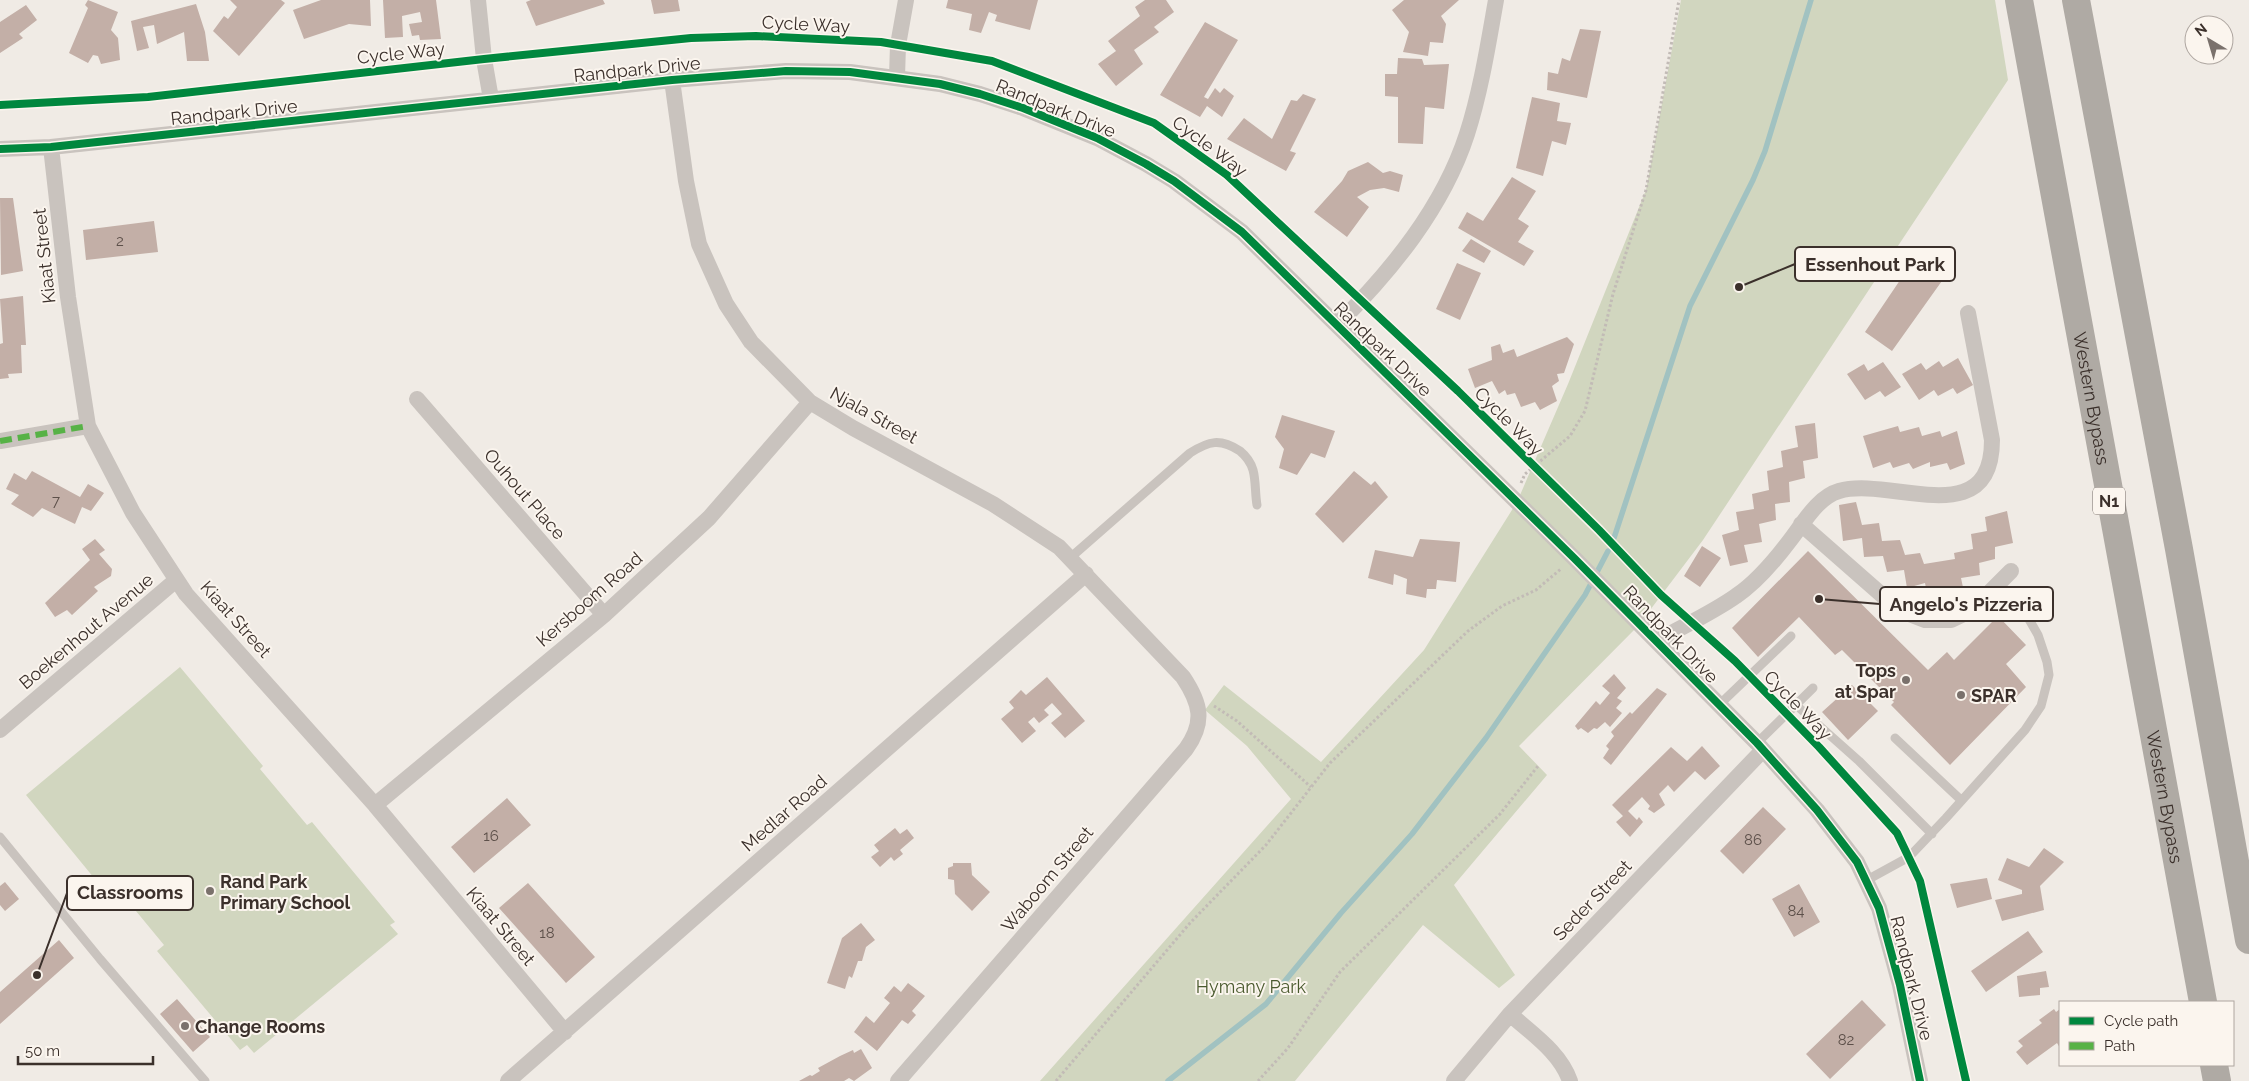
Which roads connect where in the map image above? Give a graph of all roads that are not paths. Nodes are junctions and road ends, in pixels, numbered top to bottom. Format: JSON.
{"nodes":[{"id":1,"x":478,"y":0,"type":"edge"},
{"id":2,"x":906,"y":0,"type":"edge"},
{"id":3,"x":1496,"y":0,"type":"edge"},
{"id":4,"x":2019,"y":0,"type":"edge"},
{"id":5,"x":2076,"y":0,"type":"edge"},
{"id":6,"x":897,"y":77,"type":"junction"},
{"id":7,"x":672,"y":80,"type":"junction"},
{"id":8,"x":491,"y":99,"type":"junction"},
{"id":9,"x":51,"y":147,"type":"junction"},
{"id":10,"x":0,"y":149,"type":"edge"},
{"id":11,"x":1968,"y":313,"type":"dead end"},
{"id":12,"x":1337,"y":325,"type":"junction"},
{"id":13,"x":417,"y":399,"type":"dead end"},
{"id":14,"x":810,"y":402,"type":"junction"},
{"id":15,"x":88,"y":426,"type":"junction"},
{"id":16,"x":0,"y":441,"type":"edge"},
{"id":17,"x":1257,"y":505,"type":"dead end"},
{"id":18,"x":1801,"y":524,"type":"junction"},
{"id":19,"x":1070,"y":558,"type":"junction"},
{"id":20,"x":2011,"y":571,"type":"dead end"},
{"id":21,"x":1086,"y":574,"type":"junction"},
{"id":22,"x":175,"y":581,"type":"junction"},
{"id":23,"x":2019,"y":602,"type":"dead end"},
{"id":24,"x":604,"y":615,"type":"junction"},
{"id":25,"x":1791,"y":636,"type":"dead end"},
{"id":26,"x":1657,"y":641,"type":"junction"},
{"id":27,"x":1813,"y":688,"type":"dead end"},
{"id":28,"x":1193,"y":692,"type":"joint"},
{"id":29,"x":1719,"y":705,"type":"junction"},
{"id":30,"x":1796,"y":705,"type":"junction"},
{"id":31,"x":0,"y":730,"type":"edge"},
{"id":32,"x":1895,"y":738,"type":"dead end"},
{"id":33,"x":1760,"y":746,"type":"junction"},
{"id":34,"x":1961,"y":800,"type":"junction"},
{"id":35,"x":375,"y":805,"type":"junction"},
{"id":36,"x":1932,"y":834,"type":"junction"},
{"id":37,"x":0,"y":837,"type":"edge"},
{"id":38,"x":1867,"y":880,"type":"junction"},
{"id":39,"x":2249,"y":940,"type":"edge"},
{"id":40,"x":2202,"y":1001,"type":"edge"},
{"id":41,"x":1510,"y":1014,"type":"junction"},
{"id":42,"x":565,"y":1032,"type":"junction"},
{"id":43,"x":2214,"y":1066,"type":"edge"},
{"id":44,"x":205,"y":1081,"type":"edge"},
{"id":45,"x":508,"y":1081,"type":"edge"},
{"id":46,"x":898,"y":1081,"type":"edge"},
{"id":47,"x":1454,"y":1081,"type":"edge"},
{"id":48,"x":1570,"y":1081,"type":"edge"},
{"id":49,"x":1920,"y":1081,"type":"edge"},
{"id":50,"x":2217,"y":1081,"type":"edge"}],
"edges":[{"from":1,"to":8,"type":"street"},
{"from":2,"to":6,"type":"street"},
{"from":3,"to":12,"type":"street"},
{"from":4,"to":40,"type":"highway","name":"Western Bypass","number":"N1"},
{"from":5,"to":39,"type":"highway"},
{"from":6,"to":7,"type":"street","name":"Randpark Drive"},
{"from":6,"to":12,"type":"street","name":"Randpark Drive"},
{"from":7,"to":8,"type":"street","name":"Randpark Drive"},
{"from":7,"to":14,"type":"street","name":"Njala Street"},
{"from":8,"to":9,"type":"street","name":"Randpark Drive"},
{"from":9,"to":10,"type":"street","name":"Randpark Drive"},
{"from":9,"to":15,"type":"street","name":"Kiaat Street"},
{"from":11,"to":18,"type":"street"},
{"from":12,"to":26,"type":"street","name":"Randpark Drive"},
{"from":13,"to":24,"type":"street","name":"Ouhout Place"},
{"from":14,"to":19,"type":"street","name":"Njala Street"},
{"from":14,"to":24,"type":"street","name":"Kersboom Road"},
{"from":15,"to":16,"type":"street"},
{"from":15,"to":22,"type":"street","name":"Kiaat Street"},
{"from":17,"to":19,"type":"lane"},
{"from":18,"to":20,"type":"street"},
{"from":18,"to":26,"type":"street"},
{"from":19,"to":21,"type":"street","name":"Njala Street"},
{"from":21,"to":28,"type":"street","name":"Njala Street"},
{"from":21,"to":42,"type":"street","name":"Medlar Road"},
{"from":22,"to":31,"type":"street","name":"Boekenhout Avenue"},
{"from":22,"to":35,"type":"street","name":"Kiaat Street"},
{"from":23,"to":34,"type":"lane"},
{"from":24,"to":35,"type":"street","name":"Kersboom Road"},
{"from":25,"to":29,"type":"lane"},
{"from":26,"to":29,"type":"street","name":"Randpark Drive"},
{"from":27,"to":30,"type":"lane"},
{"from":28,"to":46,"type":"street","name":"Waboom Street"},
{"from":29,"to":33,"type":"street","name":"Randpark Drive"},
{"from":30,"to":33,"type":"lane"},
{"from":30,"to":36,"type":"lane"},
{"from":32,"to":34,"type":"lane"},
{"from":33,"to":38,"type":"street","name":"Randpark Drive"},
{"from":33,"to":41,"type":"street","name":"Seder Street"},
{"from":34,"to":36,"type":"lane"},
{"from":35,"to":42,"type":"street","name":"Kiaat Street"},
{"from":36,"to":38,"type":"lane"},
{"from":37,"to":44,"type":"lane"},
{"from":38,"to":49,"type":"street","name":"Randpark Drive"},
{"from":41,"to":47,"type":"street","name":"Seder Street"},
{"from":41,"to":48,"type":"street"},
{"from":42,"to":45,"type":"street","name":"Medlar Road"},
{"from":43,"to":50,"type":"highway"}]}
